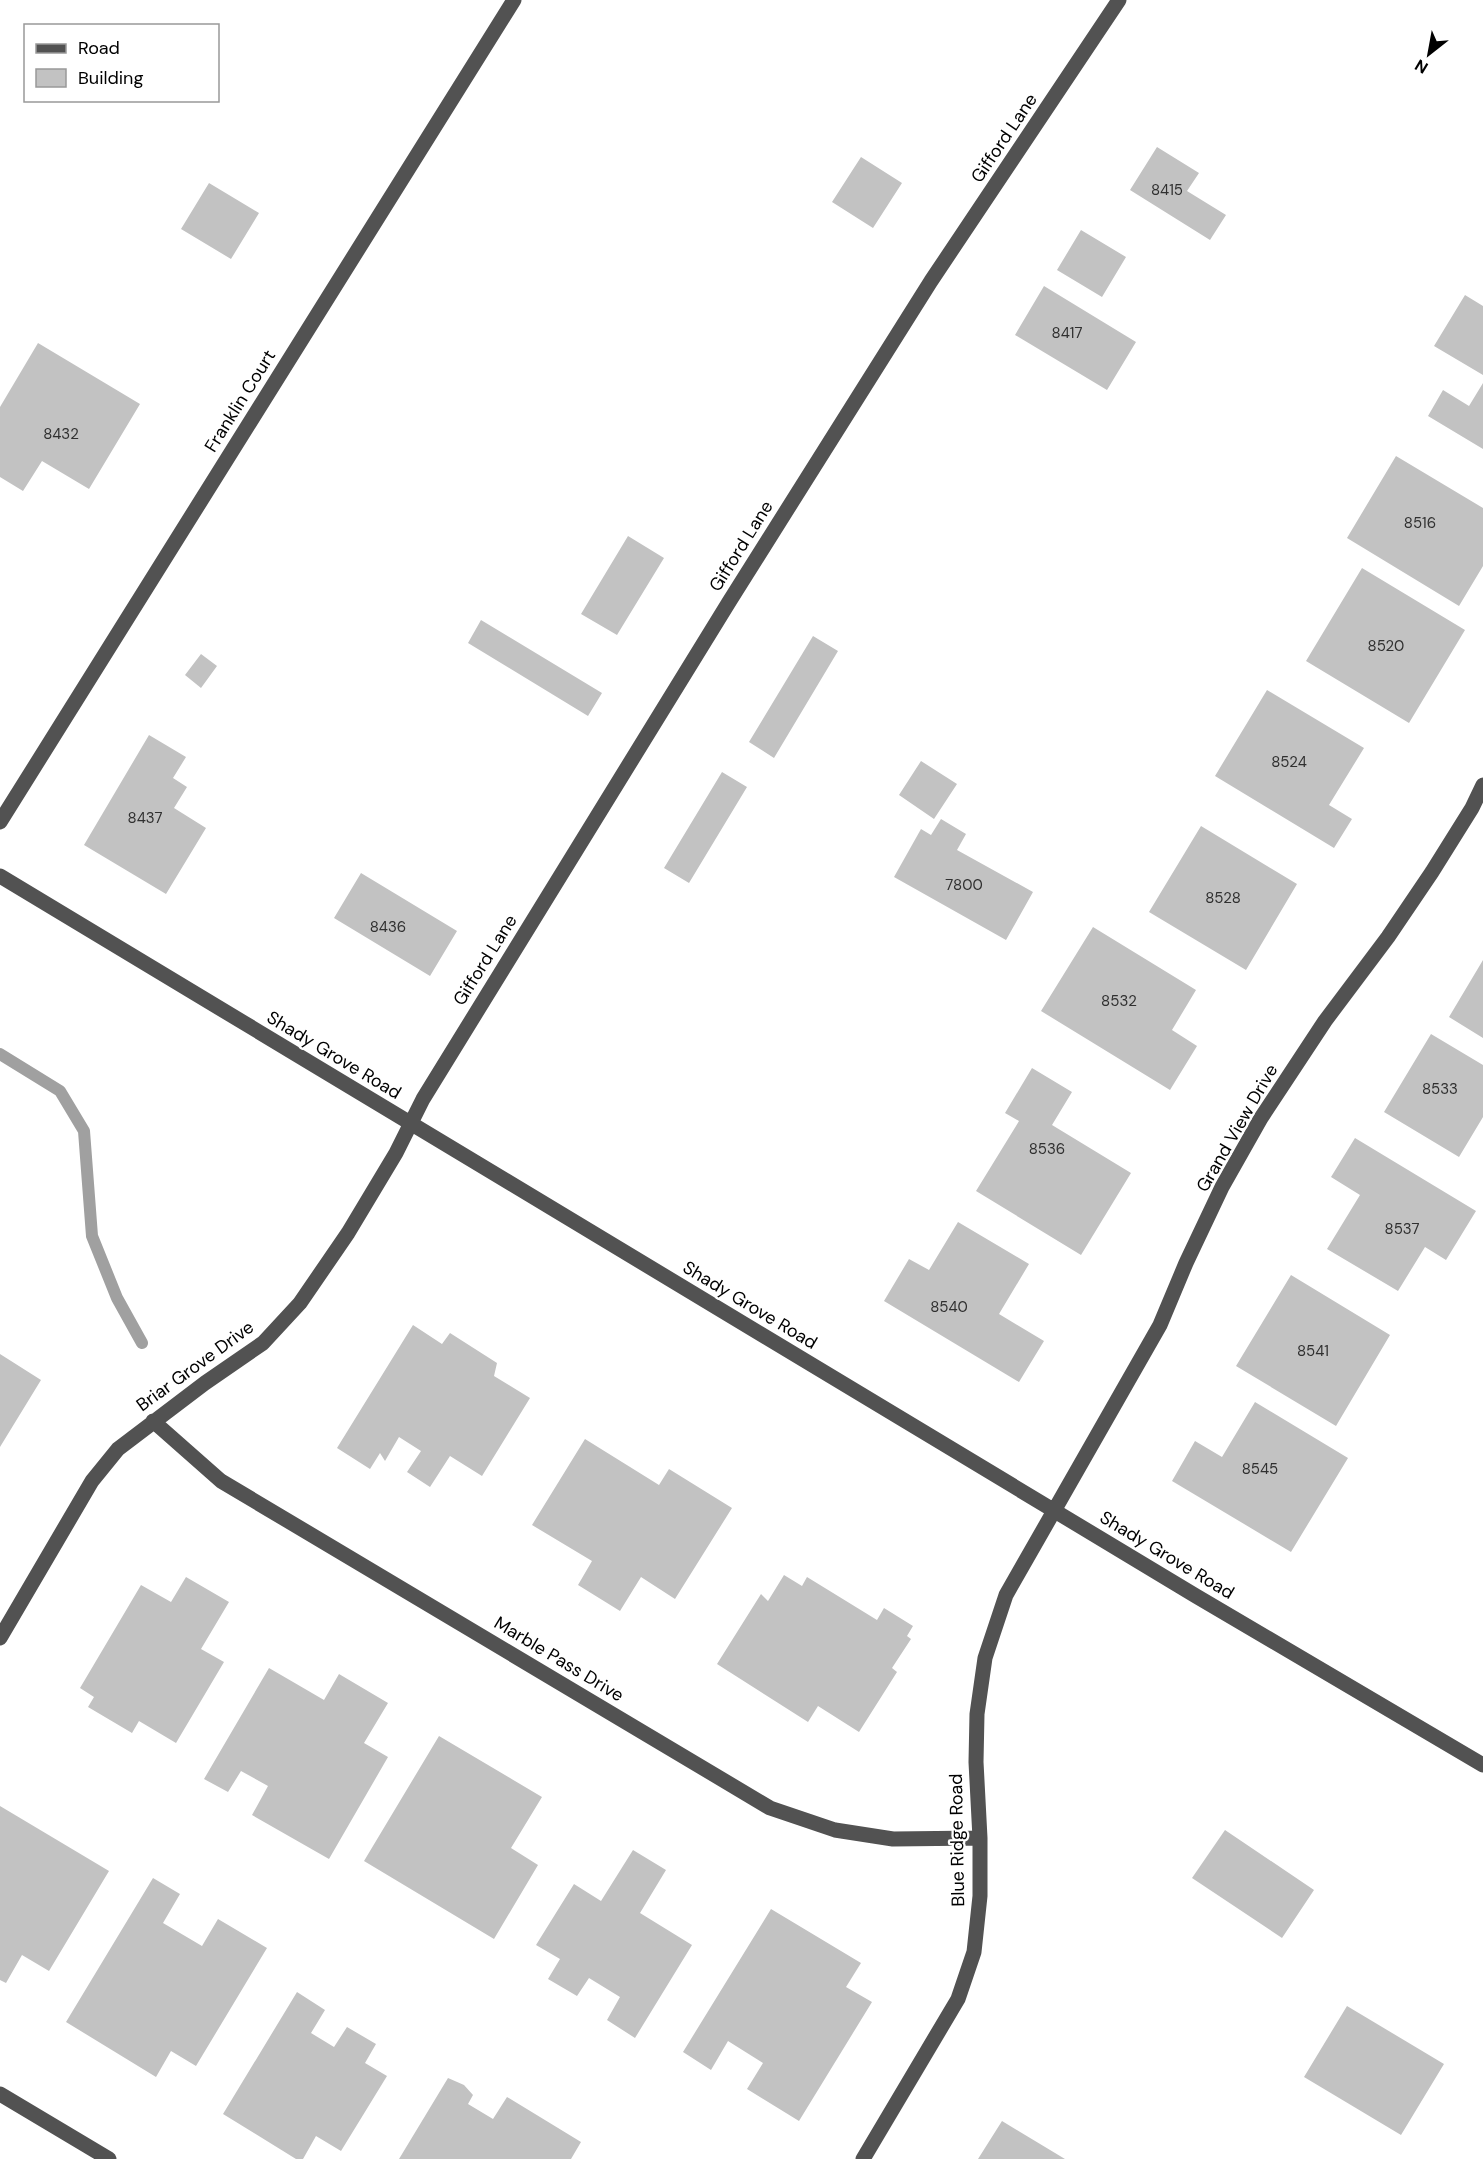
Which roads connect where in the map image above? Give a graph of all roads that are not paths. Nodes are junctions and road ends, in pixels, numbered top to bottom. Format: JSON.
{"nodes":[{"id":1,"x":514,"y":0,"type":"edge"},
{"id":2,"x":1119,"y":0,"type":"edge"},
{"id":3,"x":1483,"y":785,"type":"edge"},
{"id":4,"x":0,"y":822,"type":"edge"},
{"id":5,"x":0,"y":876,"type":"edge"},
{"id":6,"x":410,"y":1124,"type":"junction"},
{"id":7,"x":153,"y":1420,"type":"junction"},
{"id":8,"x":1054,"y":1509,"type":"junction"},
{"id":9,"x":0,"y":1638,"type":"edge"},
{"id":10,"x":1483,"y":1765,"type":"edge"},
{"id":11,"x":980,"y":1838,"type":"junction"},
{"id":12,"x":0,"y":2094,"type":"edge"},
{"id":13,"x":109,"y":2159,"type":"edge"},
{"id":14,"x":863,"y":2159,"type":"edge"}],
"edges":[{"from":1,"to":4,"type":"street","name":"Franklin Court"},
{"from":2,"to":6,"type":"street","name":"Gifford Lane"},
{"from":3,"to":8,"type":"street","name":"Grand View Drive"},
{"from":5,"to":6,"type":"street","name":"Shady Grove Road"},
{"from":6,"to":7,"type":"street","name":"Briar Grove Drive"},
{"from":6,"to":8,"type":"street","name":"Shady Grove Road"},
{"from":7,"to":9,"type":"street","name":"Briar Grove Drive"},
{"from":7,"to":11,"type":"street","name":"Marble Pass Drive"},
{"from":8,"to":10,"type":"street","name":"Shady Grove Road"},
{"from":8,"to":11,"type":"street","name":"Blue Ridge Road"},
{"from":11,"to":14,"type":"street","name":"Blue Ridge Road"},
{"from":12,"to":13,"type":"street"}]}
